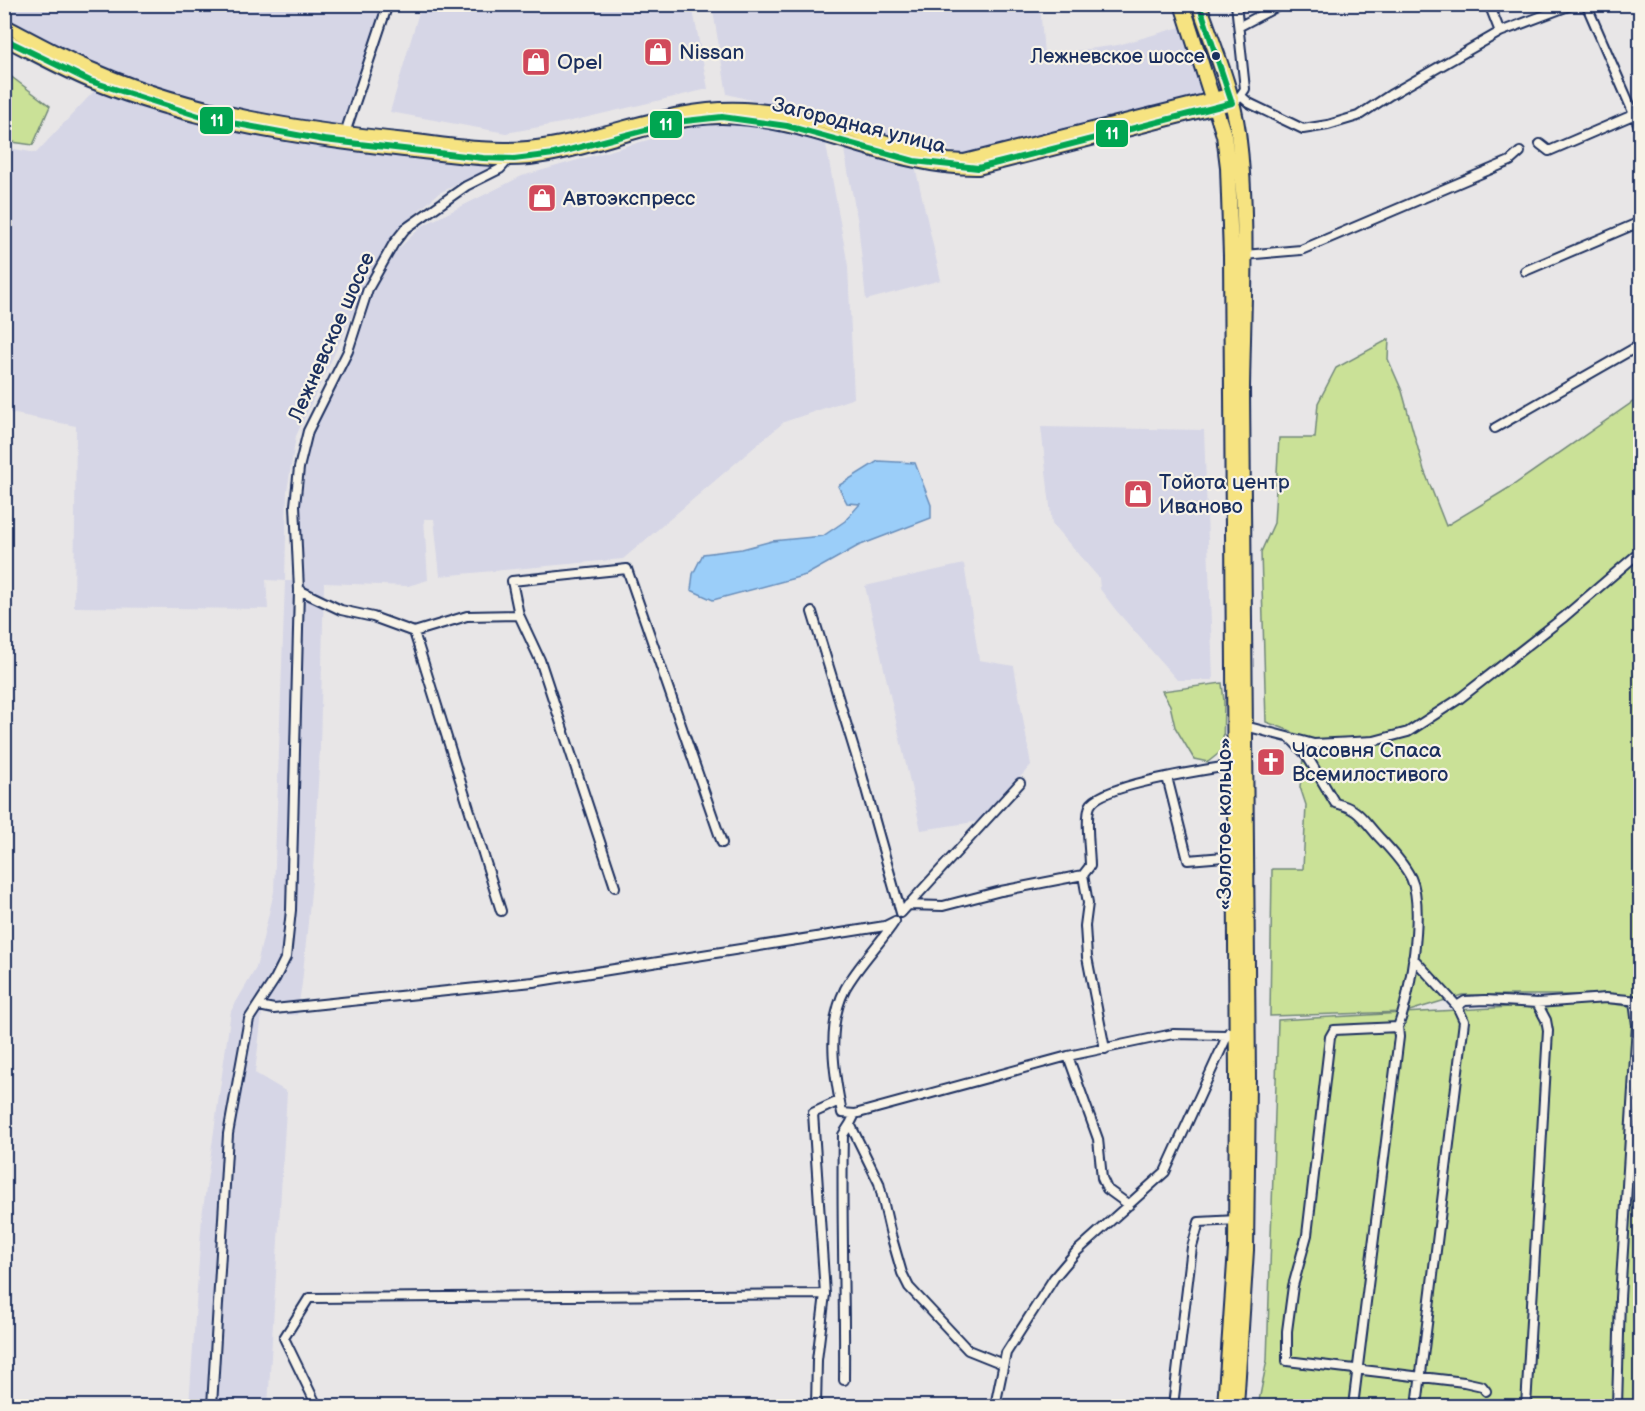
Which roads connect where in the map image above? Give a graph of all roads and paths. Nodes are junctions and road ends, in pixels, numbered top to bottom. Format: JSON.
{"nodes":[{"id":1,"x":388,"y":4,"type":"edge"},
{"id":2,"x":1182,"y":4,"type":"edge"},
{"id":3,"x":1199,"y":4,"type":"edge"},
{"id":4,"x":1236,"y":4,"type":"edge"},
{"id":5,"x":1282,"y":4,"type":"edge"},
{"id":6,"x":1490,"y":4,"type":"edge"},
{"id":7,"x":1574,"y":4,"type":"edge"},
{"id":8,"x":1586,"y":4,"type":"edge"},
{"id":9,"x":4,"y":25,"type":"edge"},
{"id":10,"x":1240,"y":26,"type":"junction"},
{"id":11,"x":1500,"y":32,"type":"junction"},
{"id":12,"x":4,"y":39,"type":"edge"},
{"id":13,"x":1234,"y":98,"type":"junction"},
{"id":14,"x":1215,"y":103,"type":"junction"},
{"id":15,"x":1637,"y":113,"type":"edge"},
{"id":16,"x":1641,"y":128,"type":"edge"},
{"id":17,"x":345,"y":133,"type":"junction"},
{"id":18,"x":1540,"y":144,"type":"dead end"},
{"id":19,"x":1520,"y":152,"type":"dead end"},
{"id":20,"x":509,"y":154,"type":"junction"},
{"id":21,"x":1641,"y":222,"type":"edge"},
{"id":22,"x":1239,"y":251,"type":"junction"},
{"id":23,"x":1525,"y":271,"type":"dead end"},
{"id":24,"x":1641,"y":345,"type":"edge"},
{"id":25,"x":1495,"y":428,"type":"dead end"},
{"id":26,"x":1641,"y":552,"type":"edge"},
{"id":27,"x":299,"y":590,"type":"junction"},
{"id":28,"x":812,"y":612,"type":"dead end"},
{"id":29,"x":519,"y":615,"type":"junction"},
{"id":30,"x":414,"y":632,"type":"junction"},
{"id":31,"x":1245,"y":726,"type":"junction"},
{"id":32,"x":1292,"y":740,"type":"junction"},
{"id":33,"x":1235,"y":765,"type":"junction"},
{"id":34,"x":1167,"y":777,"type":"junction"},
{"id":35,"x":1020,"y":783,"type":"dead end"},
{"id":36,"x":722,"y":843,"type":"dead end"},
{"id":37,"x":1236,"y":856,"type":"junction"},
{"id":38,"x":1083,"y":875,"type":"junction"},
{"id":39,"x":615,"y":887,"type":"dead end"},
{"id":40,"x":908,"y":905,"type":"junction"},
{"id":41,"x":501,"y":911,"type":"dead end"},
{"id":42,"x":901,"y":913,"type":"junction"},
{"id":43,"x":895,"y":921,"type":"junction"},
{"id":44,"x":1413,"y":958,"type":"junction"},
{"id":45,"x":1637,"y":1001,"type":"edge"},
{"id":46,"x":1537,"y":1003,"type":"junction"},
{"id":47,"x":259,"y":1006,"type":"junction"},
{"id":48,"x":1247,"y":1006,"type":"junction"},
{"id":49,"x":1457,"y":1006,"type":"junction"},
{"id":50,"x":1237,"y":1017,"type":"junction"},
{"id":51,"x":1398,"y":1027,"type":"junction"},
{"id":52,"x":1227,"y":1035,"type":"junction"},
{"id":53,"x":1105,"y":1049,"type":"junction"},
{"id":54,"x":1068,"y":1056,"type":"junction"},
{"id":55,"x":839,"y":1101,"type":"junction"},
{"id":56,"x":855,"y":1114,"type":"junction"},
{"id":57,"x":850,"y":1124,"type":"junction"},
{"id":58,"x":1129,"y":1205,"type":"junction"},
{"id":59,"x":1237,"y":1220,"type":"junction"},
{"id":60,"x":825,"y":1294,"type":"junction"},
{"id":61,"x":1003,"y":1364,"type":"junction"},
{"id":62,"x":1357,"y":1369,"type":"junction"},
{"id":63,"x":1420,"y":1377,"type":"junction"},
{"id":64,"x":844,"y":1380,"type":"dead end"},
{"id":65,"x":1486,"y":1391,"type":"dead end"},
{"id":66,"x":212,"y":1407,"type":"edge"},
{"id":67,"x":318,"y":1407,"type":"edge"},
{"id":68,"x":816,"y":1407,"type":"edge"},
{"id":69,"x":994,"y":1407,"type":"edge"},
{"id":70,"x":1173,"y":1407,"type":"edge"},
{"id":71,"x":1225,"y":1407,"type":"edge"},
{"id":72,"x":1236,"y":1407,"type":"edge"},
{"id":73,"x":1353,"y":1407,"type":"edge"},
{"id":74,"x":1417,"y":1407,"type":"edge"},
{"id":75,"x":1526,"y":1407,"type":"edge"},
{"id":76,"x":1617,"y":1407,"type":"edge"}],
"edges":[{"from":1,"to":17,"type":"street"},
{"from":2,"to":14,"type":"highway"},
{"from":3,"to":13,"type":"highway"},
{"from":4,"to":10,"type":"street"},
{"from":5,"to":10,"type":"street"},
{"from":6,"to":11,"type":"street"},
{"from":7,"to":11,"type":"street"},
{"from":8,"to":15,"type":"street"},
{"from":9,"to":17,"type":"main road"},
{"from":10,"to":13,"type":"street"},
{"from":11,"to":13,"type":"street"},
{"from":12,"to":20,"type":"main road"},
{"from":13,"to":14,"type":"main road","name":"Загородная улица"},
{"from":13,"to":22,"type":"highway"},
{"from":14,"to":20,"type":"main road","name":"Загородная улица"},
{"from":14,"to":22,"type":"highway"},
{"from":15,"to":16,"type":"street"},
{"from":15,"to":18,"type":"street"},
{"from":17,"to":20,"type":"main road"},
{"from":19,"to":22,"type":"street"},
{"from":20,"to":27,"type":"street","name":"Лежневское шоссе"},
{"from":21,"to":23,"type":"street"},
{"from":22,"to":31,"type":"highway","name":"«Золотое кольцо»"},
{"from":22,"to":33,"type":"highway","name":"«Золотое кольцо»"},
{"from":24,"to":25,"type":"street"},
{"from":26,"to":32,"type":"street"},
{"from":27,"to":30,"type":"street"},
{"from":27,"to":47,"type":"street","name":"Лежневское шоссе"},
{"from":28,"to":42,"type":"street"},
{"from":29,"to":30,"type":"street"},
{"from":29,"to":36,"type":"street"},
{"from":29,"to":39,"type":"street"},
{"from":30,"to":41,"type":"street"},
{"from":31,"to":32,"type":"street"},
{"from":31,"to":48,"type":"highway","name":"«Золотое кольцо»"},
{"from":32,"to":44,"type":"street"},
{"from":33,"to":34,"type":"street"},
{"from":33,"to":37,"type":"highway","name":"«Золотое кольцо»"},
{"from":34,"to":37,"type":"street"},
{"from":34,"to":38,"type":"street"},
{"from":35,"to":40,"type":"street"},
{"from":37,"to":50,"type":"highway","name":"«Золотое кольцо»"},
{"from":38,"to":40,"type":"street"},
{"from":38,"to":53,"type":"street"},
{"from":40,"to":42,"type":"street"},
{"from":42,"to":43,"type":"street"},
{"from":43,"to":47,"type":"street"},
{"from":43,"to":55,"type":"street"},
{"from":44,"to":49,"type":"street"},
{"from":44,"to":51,"type":"street"},
{"from":45,"to":46,"type":"street"},
{"from":45,"to":76,"type":"street"},
{"from":46,"to":49,"type":"street"},
{"from":46,"to":75,"type":"street"},
{"from":47,"to":66,"type":"street","name":"Лежневское шоссе"},
{"from":48,"to":50,"type":"street"},
{"from":48,"to":72,"type":"highway","name":"«Золотое кольцо»"},
{"from":49,"to":63,"type":"street"},
{"from":50,"to":52,"type":"street"},
{"from":50,"to":59,"type":"highway","name":"«Золотое кольцо»"},
{"from":51,"to":62,"type":"street"},
{"from":51,"to":62,"type":"street"},
{"from":52,"to":53,"type":"street"},
{"from":52,"to":58,"type":"street"},
{"from":53,"to":54,"type":"street"},
{"from":54,"to":56,"type":"street"},
{"from":54,"to":58,"type":"street"},
{"from":55,"to":56,"type":"street"},
{"from":55,"to":60,"type":"street"},
{"from":56,"to":57,"type":"street"},
{"from":57,"to":61,"type":"street"},
{"from":57,"to":64,"type":"street"},
{"from":58,"to":61,"type":"street"},
{"from":59,"to":70,"type":"street"},
{"from":59,"to":71,"type":"highway","name":"«Золотое кольцо»"},
{"from":60,"to":67,"type":"street"},
{"from":60,"to":68,"type":"street"},
{"from":61,"to":69,"type":"street"},
{"from":62,"to":63,"type":"street"},
{"from":62,"to":73,"type":"street"},
{"from":63,"to":65,"type":"street"},
{"from":63,"to":74,"type":"street"}]}
